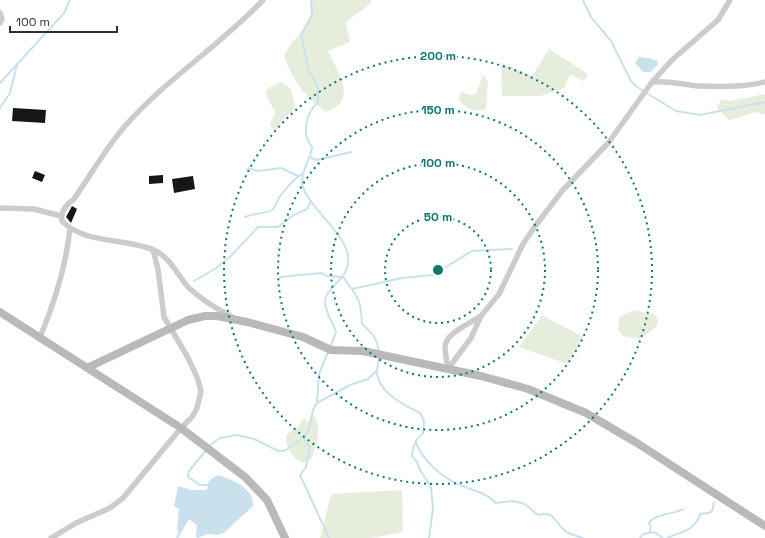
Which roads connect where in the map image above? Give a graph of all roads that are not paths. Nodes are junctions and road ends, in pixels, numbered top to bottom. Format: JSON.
{"nodes":[{"id":1,"x":262,"y":0,"type":"edge"},
{"id":2,"x":730,"y":0,"type":"edge"},
{"id":3,"x":0,"y":13,"type":"edge"},
{"id":4,"x":0,"y":22,"type":"edge"},
{"id":5,"x":652,"y":82,"type":"junction"},
{"id":6,"x":765,"y":82,"type":"edge"},
{"id":7,"x":0,"y":208,"type":"edge"},
{"id":8,"x":61,"y":216,"type":"junction"},
{"id":9,"x":70,"y":228,"type":"junction"},
{"id":10,"x":153,"y":250,"type":"junction"},
{"id":11,"x":0,"y":312,"type":"edge"},
{"id":12,"x":481,"y":316,"type":"junction"},
{"id":13,"x":236,"y":320,"type":"junction"},
{"id":14,"x":170,"y":328,"type":"junction"},
{"id":15,"x":40,"y":337,"type":"junction"},
{"id":16,"x":89,"y":367,"type":"junction"},
{"id":17,"x":448,"y":369,"type":"junction"},
{"id":18,"x":181,"y":428,"type":"junction"},
{"id":19,"x":765,"y":526,"type":"edge"},
{"id":20,"x":50,"y":538,"type":"edge"},
{"id":21,"x":285,"y":538,"type":"edge"}],
"edges":[{"from":1,"to":8,"type":"street"},
{"from":2,"to":5,"type":"street"},
{"from":3,"to":4,"type":"street"},
{"from":5,"to":6,"type":"street"},
{"from":5,"to":12,"type":"street"},
{"from":7,"to":8,"type":"street"},
{"from":8,"to":9,"type":"street"},
{"from":9,"to":10,"type":"street"},
{"from":9,"to":15,"type":"street"},
{"from":10,"to":13,"type":"street"},
{"from":10,"to":14,"type":"street"},
{"from":11,"to":15,"type":"street"},
{"from":12,"to":17,"type":"street"},
{"from":12,"to":17,"type":"street"},
{"from":13,"to":14,"type":"street"},
{"from":13,"to":17,"type":"street"},
{"from":14,"to":16,"type":"street"},
{"from":14,"to":18,"type":"street"},
{"from":15,"to":16,"type":"street"},
{"from":16,"to":18,"type":"street"},
{"from":17,"to":19,"type":"street"},
{"from":18,"to":20,"type":"street"},
{"from":18,"to":21,"type":"street"}]}
